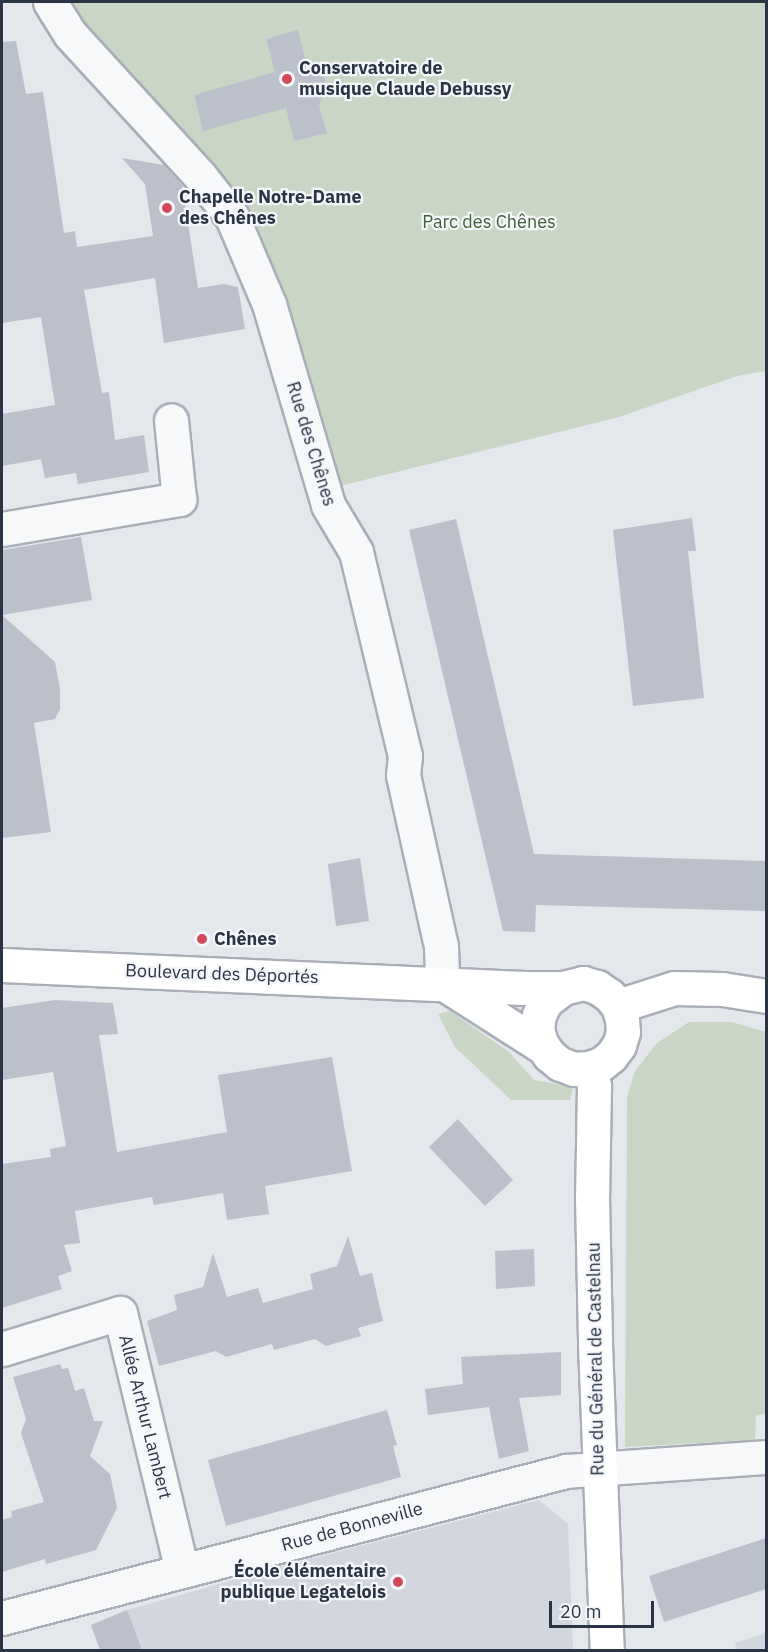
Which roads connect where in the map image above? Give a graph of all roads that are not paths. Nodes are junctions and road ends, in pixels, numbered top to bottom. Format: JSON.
{"nodes":[{"id":1,"x":50,"y":2,"type":"edge"},
{"id":2,"x":171,"y":420,"type":"dead end"},
{"id":3,"x":2,"y":529,"type":"edge"},
{"id":4,"x":2,"y":965,"type":"edge"},
{"id":5,"x":442,"y":983,"type":"junction"},
{"id":6,"x":563,"y":988,"type":"junction"},
{"id":7,"x":766,"y":996,"type":"edge"},
{"id":8,"x":618,"y":1006,"type":"junction"},
{"id":9,"x":543,"y":1047,"type":"junction"},
{"id":10,"x":588,"y":1068,"type":"junction"},
{"id":11,"x":2,"y":1349,"type":"edge"},
{"id":12,"x":766,"y":1457,"type":"edge"},
{"id":13,"x":598,"y":1469,"type":"junction"},
{"id":14,"x":182,"y":1570,"type":"junction"},
{"id":15,"x":2,"y":1618,"type":"edge"},
{"id":16,"x":607,"y":1650,"type":"edge"}],
"edges":[{"from":1,"to":5,"type":"street","name":"Rue des Chênes"},
{"from":2,"to":3,"type":"street"},
{"from":4,"to":5,"type":"main road","name":"Boulevard des Déportés"},
{"from":5,"to":6,"type":"main road","name":"Boulevard des Déportés"},
{"from":5,"to":9,"type":"main road","name":"Boulevard des Déportés"},
{"from":6,"to":8,"type":"main road"},
{"from":6,"to":9,"type":"main road"},
{"from":7,"to":8,"type":"main road"},
{"from":8,"to":10,"type":"main road"},
{"from":9,"to":10,"type":"main road"},
{"from":10,"to":13,"type":"main road","name":"Rue du Général de Castelnau"},
{"from":11,"to":14,"type":"street","name":"Allée Arthur Lambert"},
{"from":12,"to":13,"type":"street","name":"Rue de Bonneville"},
{"from":13,"to":14,"type":"street","name":"Rue de Bonneville"},
{"from":13,"to":16,"type":"main road","name":"Rue du Général de Castelnau"},
{"from":14,"to":15,"type":"street","name":"Rue de Bonneville"}]}
